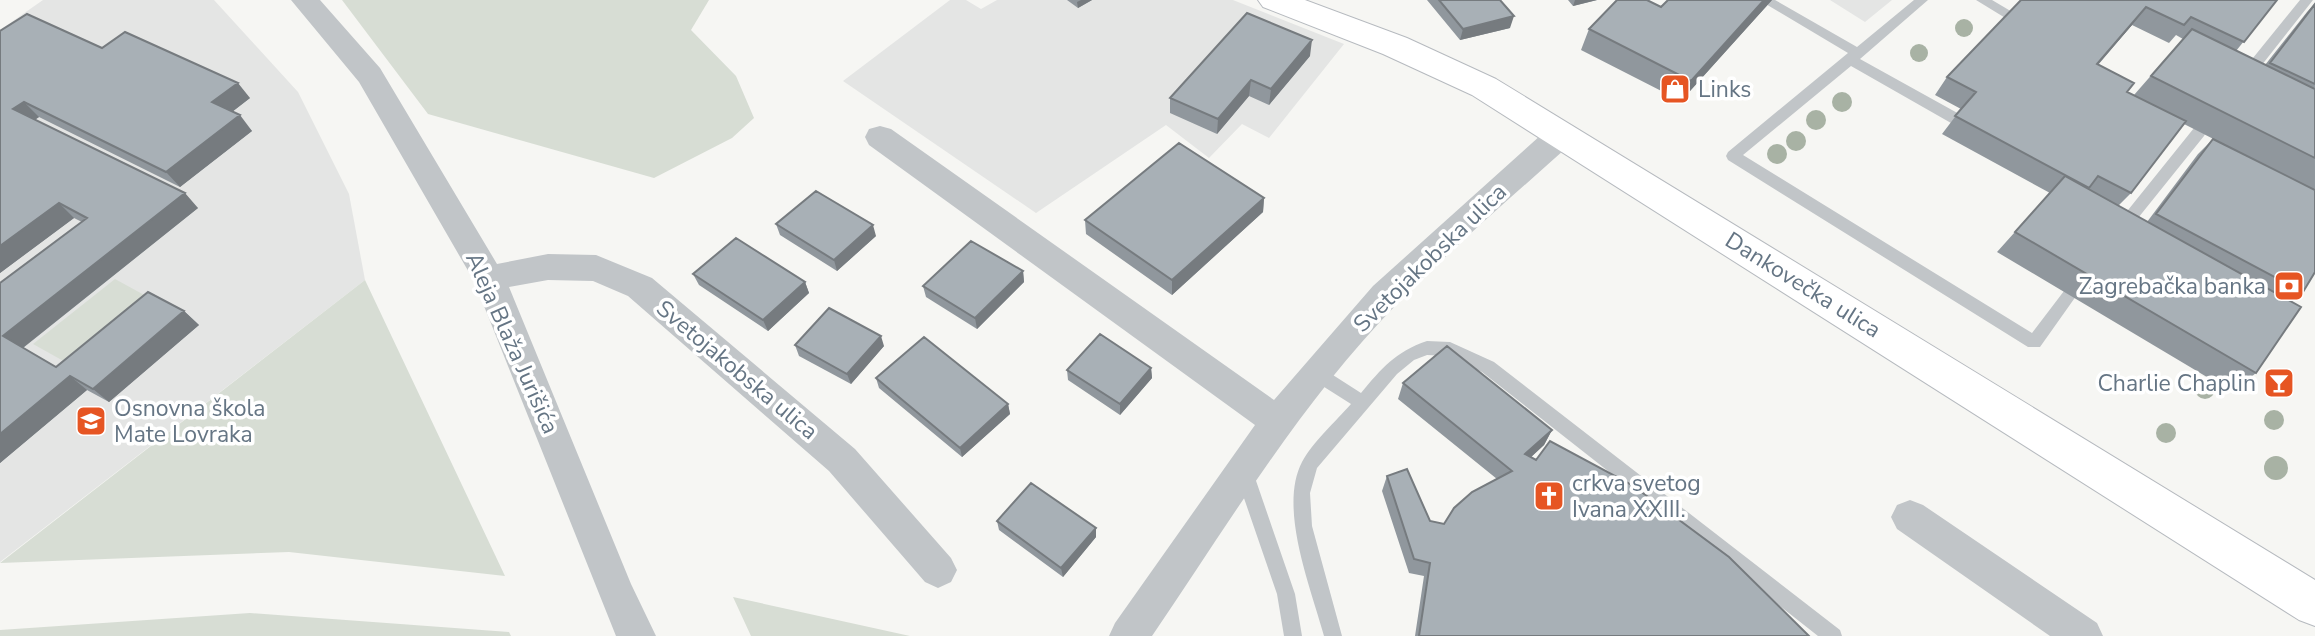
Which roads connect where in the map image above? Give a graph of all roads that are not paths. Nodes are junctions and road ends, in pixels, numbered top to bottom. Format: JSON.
{"nodes":[{"id":1,"x":305,"y":0,"type":"edge"},
{"id":2,"x":1274,"y":0,"type":"edge"},
{"id":3,"x":1765,"y":0,"type":"edge"},
{"id":4,"x":1922,"y":0,"type":"edge"},
{"id":5,"x":1982,"y":0,"type":"edge"},
{"id":6,"x":2307,"y":0,"type":"edge"},
{"id":7,"x":2012,"y":16,"type":"edge"},
{"id":8,"x":1854,"y":56,"type":"junction"},
{"id":9,"x":2239,"y":84,"type":"edge"},
{"id":10,"x":1956,"y":119,"type":"edge"},
{"id":11,"x":2199,"y":132,"type":"edge"},
{"id":12,"x":1562,"y":134,"type":"junction"},
{"id":13,"x":880,"y":137,"type":"dead end"},
{"id":14,"x":2115,"y":236,"type":"edge"},
{"id":15,"x":489,"y":278,"type":"junction"},
{"id":16,"x":2068,"y":295,"type":"edge"},
{"id":17,"x":1316,"y":373,"type":"junction"},
{"id":18,"x":1363,"y":403,"type":"junction"},
{"id":19,"x":1277,"y":422,"type":"junction"},
{"id":20,"x":1244,"y":472,"type":"junction"},
{"id":21,"x":1910,"y":517,"type":"dead end"},
{"id":22,"x":937,"y":569,"type":"dead end"},
{"id":23,"x":2315,"y":605,"type":"edge"},
{"id":24,"x":636,"y":636,"type":"edge"},
{"id":25,"x":1129,"y":636,"type":"edge"},
{"id":26,"x":1293,"y":636,"type":"edge"},
{"id":27,"x":1333,"y":636,"type":"edge"},
{"id":28,"x":1833,"y":636,"type":"edge"},
{"id":29,"x":2082,"y":636,"type":"edge"}],
"edges":[{"from":1,"to":15,"type":"street","name":"Aleja Blaža Jurišića"},
{"from":2,"to":12,"type":"main road","name":"Dankovečka ulica"},
{"from":3,"to":8,"type":"lane"},
{"from":4,"to":8,"type":"lane"},
{"from":5,"to":7,"type":"lane"},
{"from":6,"to":9,"type":"lane"},
{"from":8,"to":10,"type":"lane"},
{"from":8,"to":16,"type":"lane"},
{"from":11,"to":14,"type":"lane"},
{"from":12,"to":17,"type":"street","name":"Svetojakobska ulica"},
{"from":12,"to":23,"type":"main road","name":"Dankovečka ulica"},
{"from":13,"to":19,"type":"street"},
{"from":15,"to":22,"type":"street","name":"Svetojakobska ulica"},
{"from":15,"to":24,"type":"street","name":"Aleja Blaža Jurišića"},
{"from":17,"to":18,"type":"lane"},
{"from":17,"to":19,"type":"street","name":"Svetojakobska ulica"},
{"from":18,"to":27,"type":"lane"},
{"from":18,"to":28,"type":"lane"},
{"from":19,"to":20,"type":"street","name":"Svetojakobska ulica"},
{"from":20,"to":25,"type":"street","name":"Svetojakobska ulica"},
{"from":20,"to":26,"type":"lane"},
{"from":21,"to":29,"type":"street"}]}
